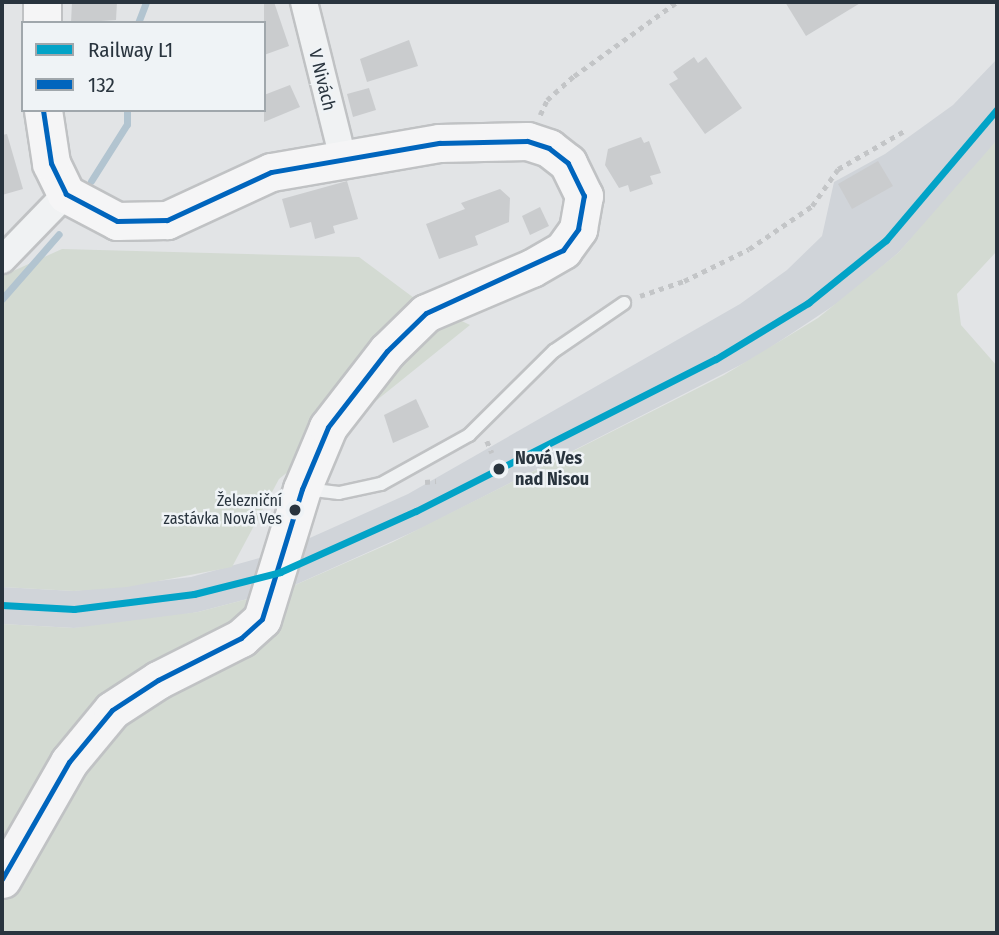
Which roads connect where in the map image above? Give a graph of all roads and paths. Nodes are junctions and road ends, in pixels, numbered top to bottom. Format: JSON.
{"nodes":[{"id":1,"x":42,"y":2,"type":"edge"},
{"id":2,"x":304,"y":2,"type":"edge"},
{"id":3,"x":677,"y":2,"type":"edge"},
{"id":4,"x":42,"y":21,"type":"edge"},
{"id":5,"x":43,"y":112,"type":"edge"},
{"id":6,"x":904,"y":131,"type":"dead end"},
{"id":7,"x":527,"y":141,"type":"junction"},
{"id":8,"x":343,"y":158,"type":"junction"},
{"id":9,"x":66,"y":194,"type":"junction"},
{"id":10,"x":2,"y":260,"type":"edge"},
{"id":11,"x":624,"y":303,"type":"joint"},
{"id":12,"x":302,"y":489,"type":"junction"},
{"id":13,"x":2,"y":879,"type":"edge"}],
"edges":[{"from":1,"to":4,"type":"street"},
{"from":2,"to":8,"type":"street","name":"V Nivách"},
{"from":3,"to":7,"type":"path"},
{"from":5,"to":9,"type":"street"},
{"from":6,"to":11,"type":"path"},
{"from":7,"to":8,"type":"street"},
{"from":7,"to":12,"type":"street"},
{"from":8,"to":9,"type":"street"},
{"from":9,"to":10,"type":"street"},
{"from":11,"to":12,"type":"lane"},
{"from":12,"to":13,"type":"street"}]}
